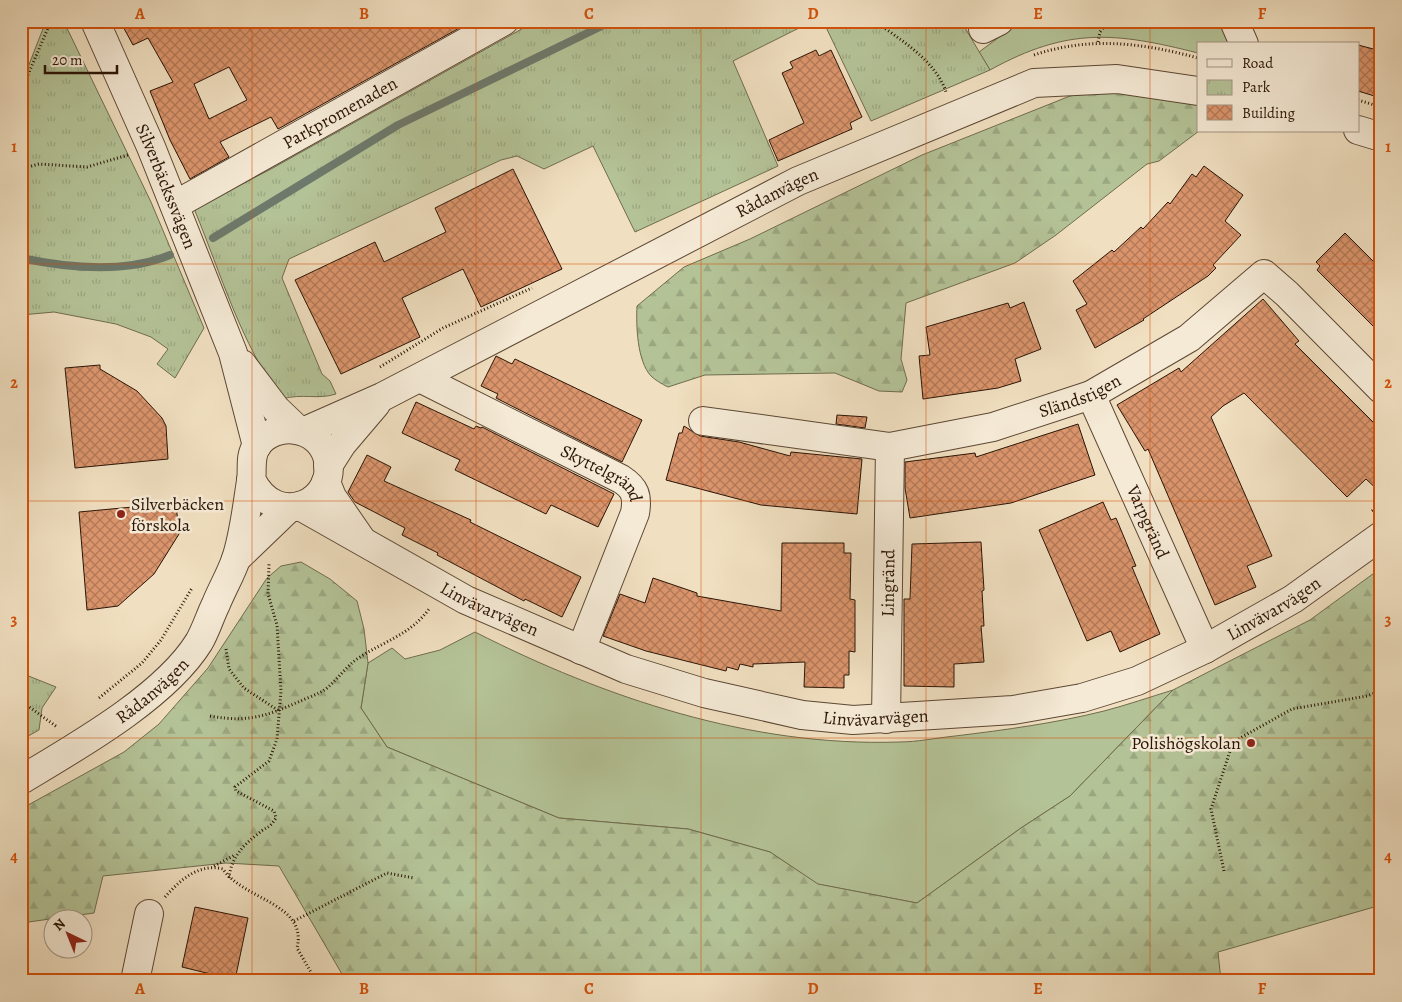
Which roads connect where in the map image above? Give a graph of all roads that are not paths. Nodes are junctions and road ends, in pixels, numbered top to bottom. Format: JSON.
{"nodes":[{"id":1,"x":95,"y":21,"type":"edge"},
{"id":2,"x":504,"y":21,"type":"edge"},
{"id":3,"x":1234,"y":21,"type":"edge"},
{"id":4,"x":1243,"y":42,"type":"edge"},
{"id":5,"x":1197,"y":91,"type":"edge"},
{"id":6,"x":1360,"y":131,"type":"edge"},
{"id":7,"x":1381,"y":137,"type":"edge"},
{"id":8,"x":175,"y":205,"type":"junction"},
{"id":9,"x":234,"y":353,"type":"junction"},
{"id":10,"x":420,"y":378,"type":"junction"},
{"id":11,"x":1381,"y":389,"type":"edge"},
{"id":12,"x":1091,"y":395,"type":"junction"},
{"id":13,"x":382,"y":397,"type":"junction"},
{"id":14,"x":703,"y":421,"type":"dead end"},
{"id":15,"x":301,"y":430,"type":"junction"},
{"id":16,"x":257,"y":446,"type":"junction"},
{"id":17,"x":890,"y":447,"type":"junction"},
{"id":18,"x":327,"y":474,"type":"junction"},
{"id":19,"x":251,"y":479,"type":"junction"},
{"id":20,"x":294,"y":507,"type":"junction"},
{"id":21,"x":1374,"y":525,"type":"edge"},
{"id":22,"x":362,"y":541,"type":"junction"},
{"id":23,"x":254,"y":550,"type":"junction"},
{"id":24,"x":1205,"y":649,"type":"junction"},
{"id":25,"x":581,"y":650,"type":"junction"},
{"id":26,"x":886,"y":719,"type":"junction"},
{"id":27,"x":21,"y":780,"type":"edge"},
{"id":28,"x":149,"y":914,"type":"road end"},
{"id":29,"x":135,"y":981,"type":"edge"}],
"edges":[{"from":1,"to":8,"type":"street","name":"Silverbäckssvägen"},
{"from":2,"to":8,"type":"street","name":"Parkpromenaden"},
{"from":3,"to":4,"type":"street"},
{"from":5,"to":10,"type":"street","name":"Rådanvägen"},
{"from":6,"to":7,"type":"street"},
{"from":8,"to":9,"type":"street","name":"Silverbäckssvägen"},
{"from":9,"to":15,"type":"street","name":"Silverbäckssvägen"},
{"from":9,"to":16,"type":"street","name":"Silverbäckssvägen"},
{"from":10,"to":13,"type":"street","name":"Rådanvägen"},
{"from":10,"to":25,"type":"street","name":"Skyttelgränd"},
{"from":11,"to":12,"type":"street","name":"Sländstigen"},
{"from":12,"to":17,"type":"street","name":"Sländstigen"},
{"from":12,"to":24,"type":"street","name":"Varpgränd"},
{"from":13,"to":15,"type":"street","name":"Rådanvägen"},
{"from":13,"to":18,"type":"street","name":"Rådanvägen"},
{"from":14,"to":17,"type":"street","name":"Sländstigen"},
{"from":15,"to":16,"type":"street","name":"Rådanvägen"},
{"from":15,"to":18,"type":"street"},
{"from":16,"to":19,"type":"street","name":"Rådanvägen"},
{"from":17,"to":26,"type":"street","name":"Lingränd"},
{"from":18,"to":20,"type":"street","name":"Rådanvägen"},
{"from":18,"to":22,"type":"street","name":"Linvävarvägen"},
{"from":19,"to":20,"type":"street"},
{"from":19,"to":23,"type":"street","name":"Rådanvägen"},
{"from":20,"to":22,"type":"street","name":"Linvävarvägen"},
{"from":20,"to":23,"type":"street","name":"Rådanvägen"},
{"from":21,"to":24,"type":"street","name":"Linvävarvägen"},
{"from":22,"to":25,"type":"street","name":"Linvävarvägen"},
{"from":23,"to":27,"type":"street","name":"Rådanvägen"},
{"from":24,"to":26,"type":"street","name":"Linvävarvägen"},
{"from":25,"to":26,"type":"street","name":"Linvävarvägen"},
{"from":28,"to":29,"type":"street"}]}
